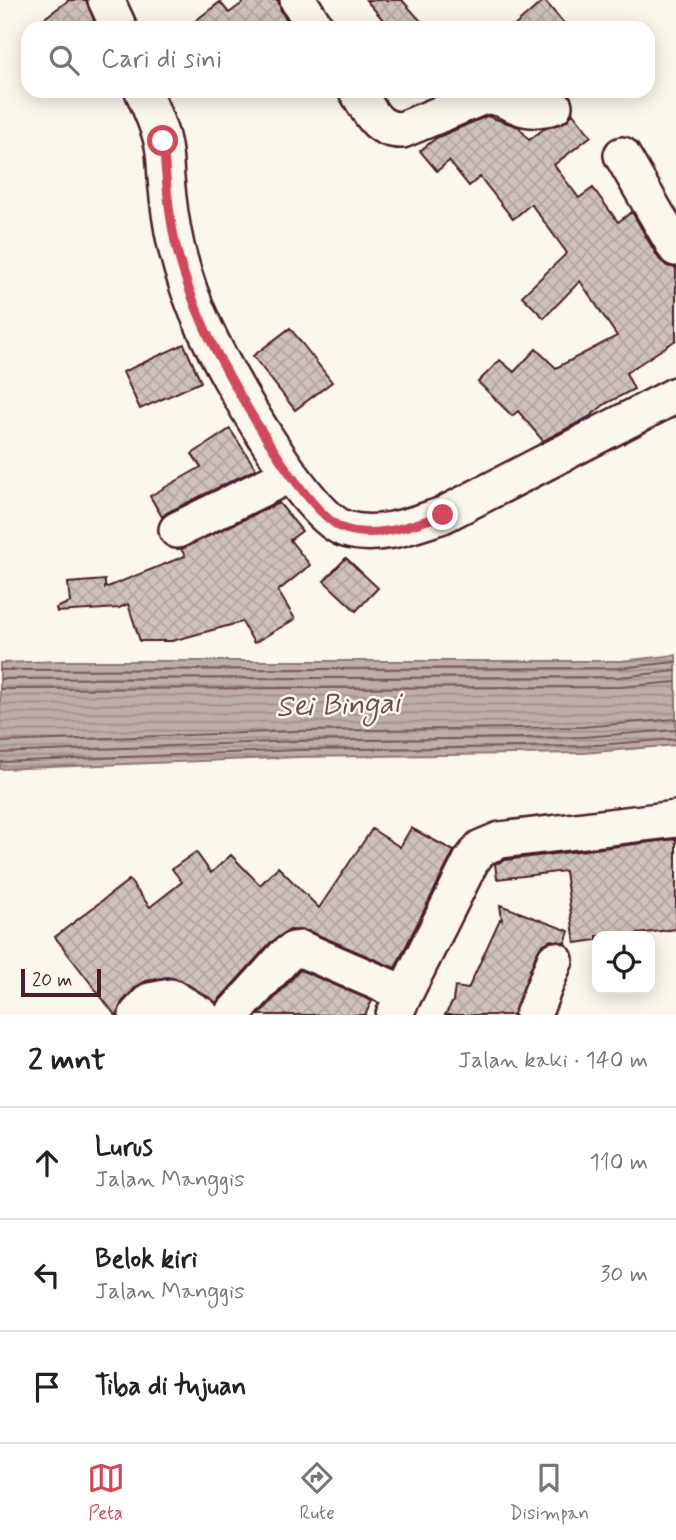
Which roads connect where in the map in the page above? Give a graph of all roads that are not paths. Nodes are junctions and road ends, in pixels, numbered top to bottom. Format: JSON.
{"nodes":[{"id":1,"x":106,"y":0,"type":"edge"},
{"id":2,"x":298,"y":0,"type":"edge"},
{"id":3,"x":116,"y":21,"type":"edge"},
{"id":4,"x":312,"y":21,"type":"edge"},
{"id":5,"x":146,"y":98,"type":"edge"},
{"id":6,"x":361,"y":98,"type":"edge"},
{"id":7,"x":479,"y":98,"type":"edge"},
{"id":8,"x":499,"y":98,"type":"edge"},
{"id":9,"x":554,"y":107,"type":"dead end"},
{"id":10,"x":622,"y":155,"type":"dead end"},
{"id":11,"x":676,"y":248,"type":"edge"},
{"id":12,"x":676,"y":395,"type":"edge"},
{"id":13,"x":289,"y":475,"type":"junction"},
{"id":14,"x":177,"y":530,"type":"dead end"},
{"id":15,"x":676,"y":819,"type":"edge"},
{"id":16,"x":555,"y":960,"type":"dead end"},
{"id":17,"x":399,"y":1004,"type":"edge"},
{"id":18,"x":137,"y":1015,"type":"edge"},
{"id":19,"x":201,"y":1015,"type":"edge"},
{"id":20,"x":232,"y":1015,"type":"edge"},
{"id":21,"x":533,"y":1015,"type":"edge"}],
"edges":[{"from":1,"to":3,"type":"street"},
{"from":2,"to":4,"type":"street"},
{"from":5,"to":13,"type":"street"},
{"from":6,"to":7,"type":"street"},
{"from":8,"to":9,"type":"street"},
{"from":10,"to":11,"type":"street"},
{"from":12,"to":13,"type":"street"},
{"from":13,"to":14,"type":"street"},
{"from":15,"to":17,"type":"street"},
{"from":16,"to":21,"type":"street"},
{"from":17,"to":20,"type":"street"},
{"from":18,"to":19,"type":"street"}]}
